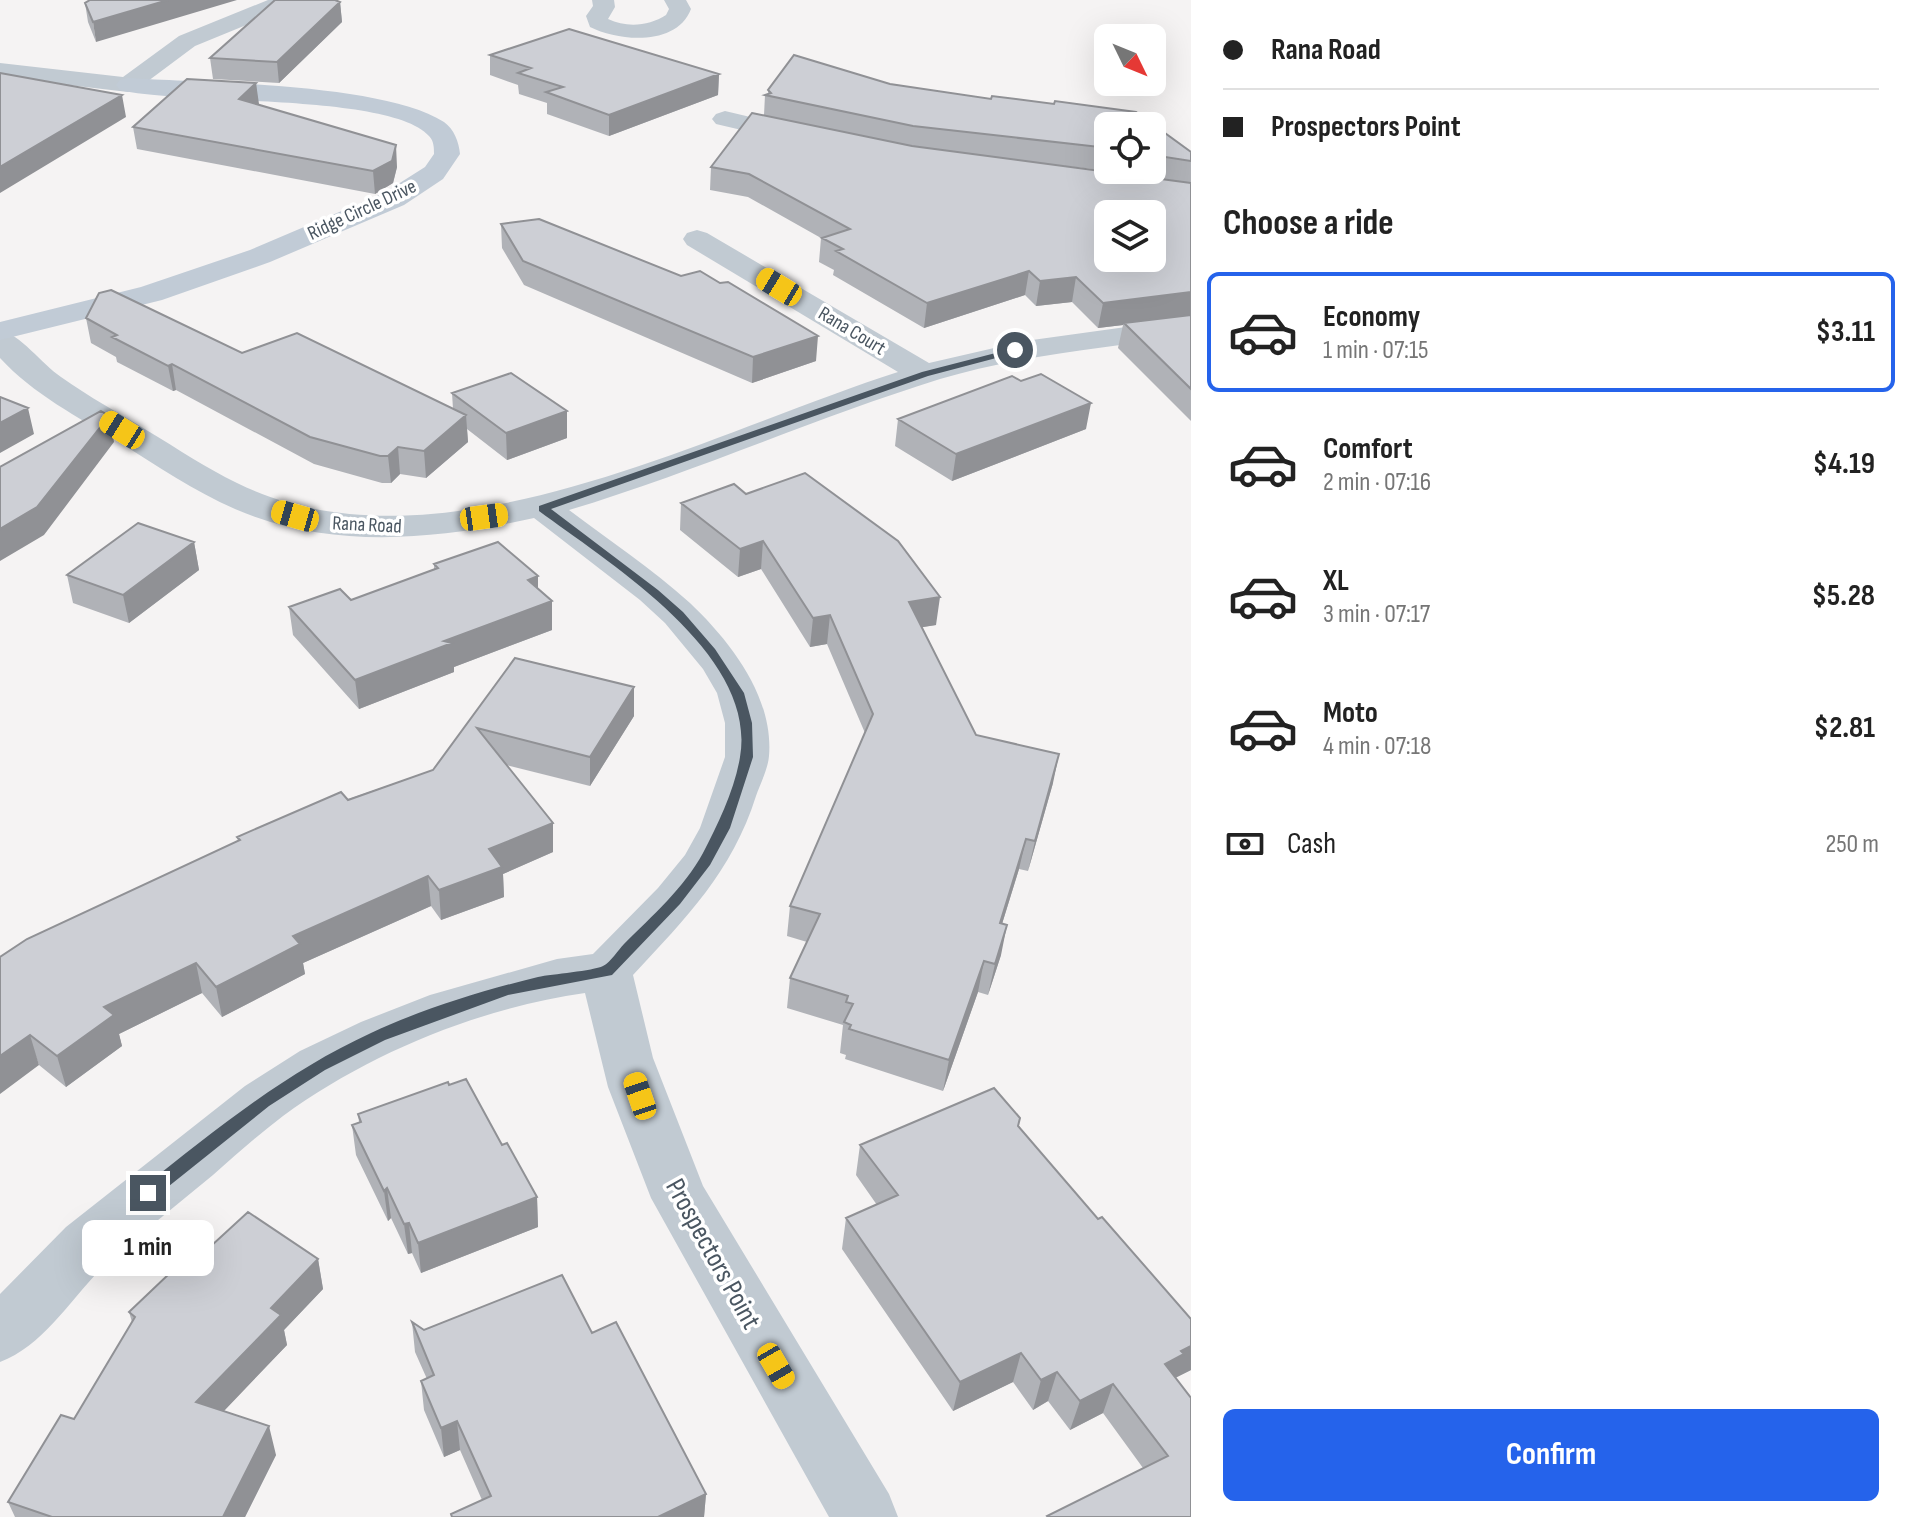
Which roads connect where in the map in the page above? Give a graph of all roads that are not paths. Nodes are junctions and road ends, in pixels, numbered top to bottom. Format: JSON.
{"nodes":[{"id":1,"x":287,"y":0,"type":"edge"},
{"id":2,"x":603,"y":0,"type":"edge"},
{"id":3,"x":675,"y":0,"type":"edge"},
{"id":4,"x":0,"y":70,"type":"edge"},
{"id":5,"x":128,"y":85,"type":"junction"},
{"id":6,"x":725,"y":119,"type":"dead end"},
{"id":7,"x":828,"y":143,"type":"edge"},
{"id":8,"x":697,"y":239,"type":"dead end"},
{"id":9,"x":1191,"y":327,"type":"edge"},
{"id":10,"x":0,"y":331,"type":"edge"},
{"id":11,"x":0,"y":339,"type":"edge"},
{"id":12,"x":925,"y":374,"type":"junction"},
{"id":13,"x":543,"y":508,"type":"junction"},
{"id":14,"x":607,"y":971,"type":"junction"},
{"id":15,"x":0,"y":1335,"type":"edge"},
{"id":16,"x":865,"y":1517,"type":"edge"}],
"edges":[{"from":1,"to":5,"type":"street"},
{"from":2,"to":3,"type":"street"},
{"from":4,"to":5,"type":"street","name":"Ridge Circle Drive"},
{"from":5,"to":10,"type":"street","name":"Ridge Circle Drive"},
{"from":6,"to":7,"type":"street"},
{"from":8,"to":12,"type":"street","name":"Rana Court"},
{"from":9,"to":12,"type":"street","name":"Rana Road"},
{"from":11,"to":13,"type":"street","name":"Rana Road"},
{"from":12,"to":13,"type":"street","name":"Rana Road"},
{"from":13,"to":14,"type":"street"},
{"from":14,"to":15,"type":"street"},
{"from":14,"to":16,"type":"street","name":"Prospectors Point"}]}
